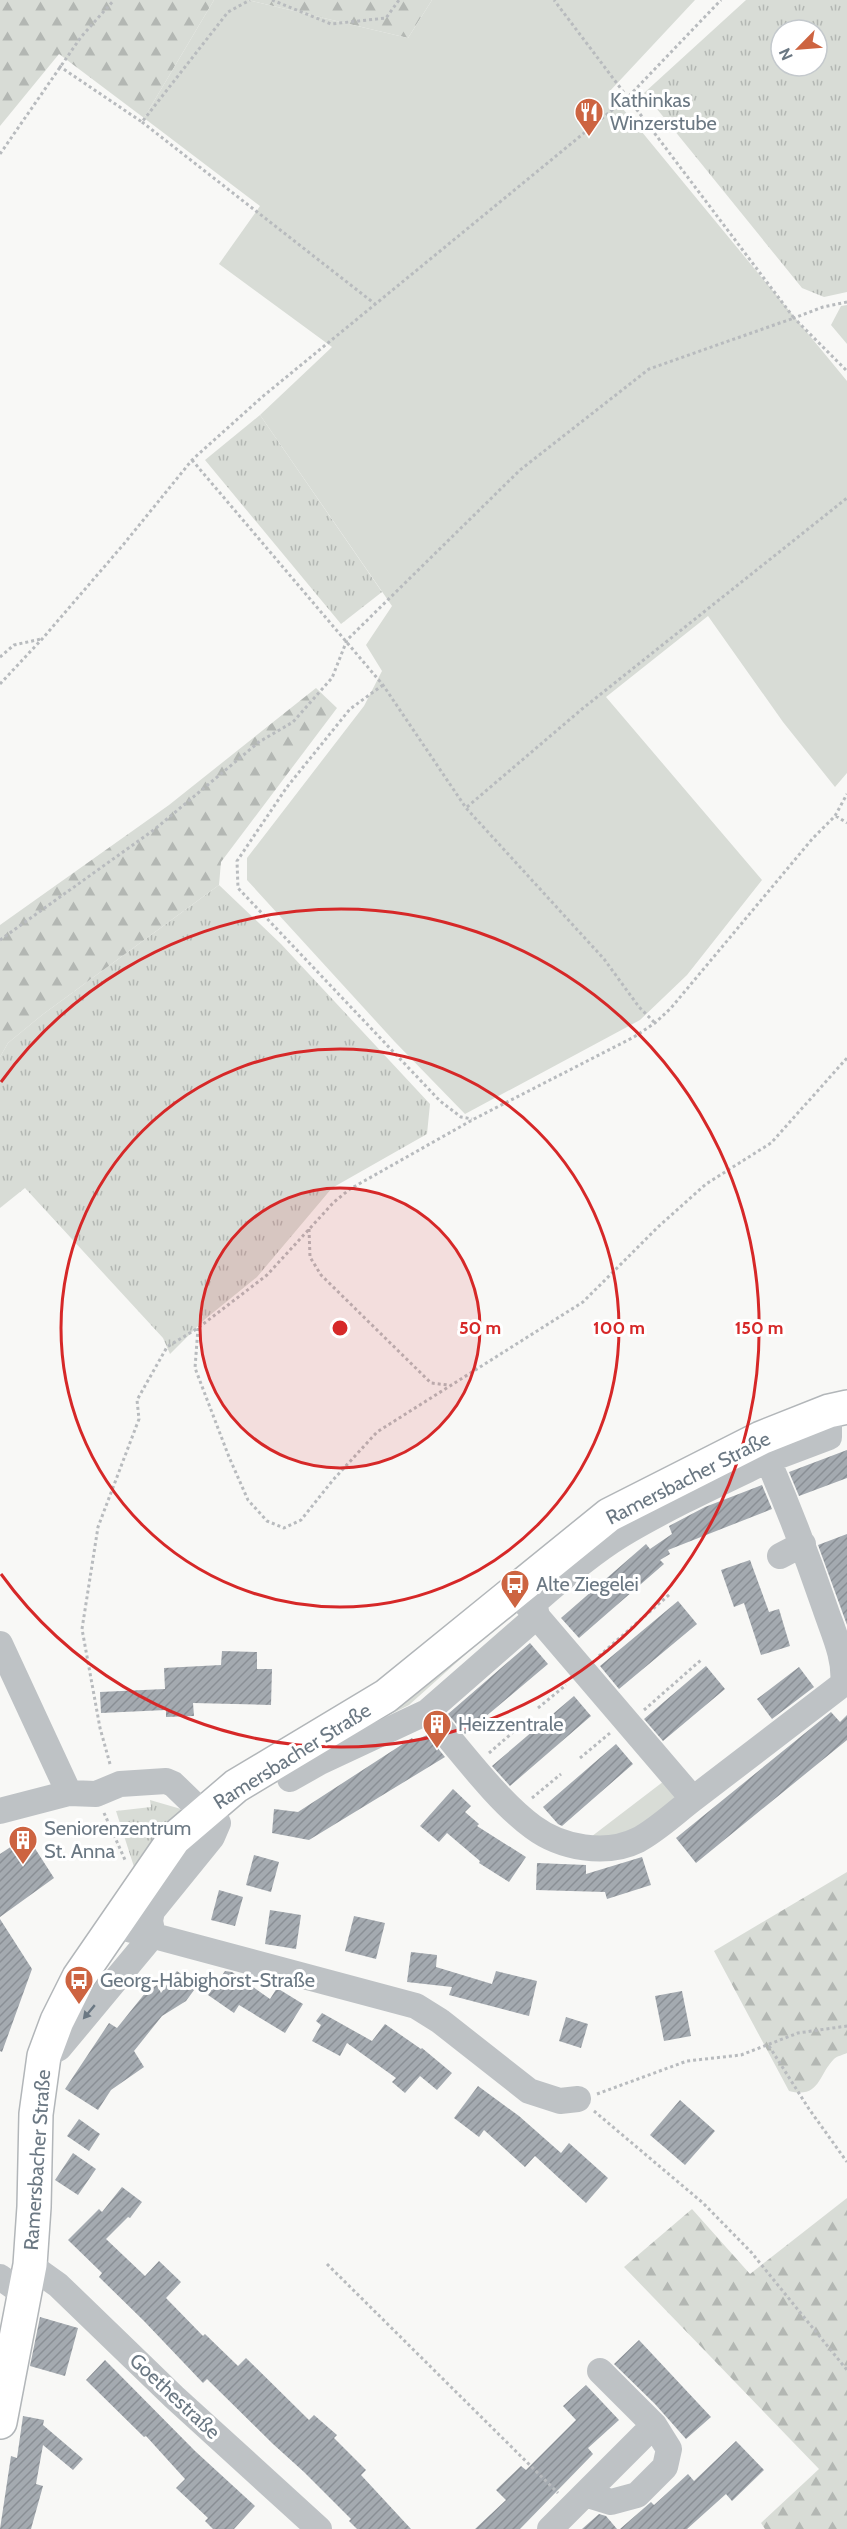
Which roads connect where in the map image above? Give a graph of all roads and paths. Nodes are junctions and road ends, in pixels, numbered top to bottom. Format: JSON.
{"nodes":[{"id":1,"x":114,"y":0,"type":"edge"},
{"id":2,"x":250,"y":0,"type":"edge"},
{"id":3,"x":272,"y":0,"type":"edge"},
{"id":4,"x":399,"y":0,"type":"edge"},
{"id":5,"x":554,"y":0,"type":"edge"},
{"id":6,"x":721,"y":0,"type":"edge"},
{"id":7,"x":59,"y":66,"type":"junction"},
{"id":8,"x":628,"y":97,"type":"junction"},
{"id":9,"x":142,"y":123,"type":"junction"},
{"id":10,"x":0,"y":154,"type":"edge"},
{"id":11,"x":847,"y":302,"type":"edge"},
{"id":12,"x":375,"y":304,"type":"junction"},
{"id":13,"x":794,"y":318,"type":"junction"},
{"id":14,"x":847,"y":372,"type":"edge"},
{"id":15,"x":192,"y":460,"type":"junction"},
{"id":16,"x":847,"y":498,"type":"edge"},
{"id":17,"x":43,"y":638,"type":"junction"},
{"id":18,"x":347,"y":640,"type":"junction"},
{"id":19,"x":0,"y":657,"type":"edge"},
{"id":20,"x":0,"y":684,"type":"edge"},
{"id":21,"x":383,"y":685,"type":"junction"},
{"id":22,"x":847,"y":794,"type":"edge"},
{"id":23,"x":466,"y":808,"type":"junction"},
{"id":24,"x":836,"y":816,"type":"junction"},
{"id":25,"x":847,"y":823,"type":"edge"},
{"id":26,"x":0,"y":940,"type":"edge"},
{"id":27,"x":655,"y":1023,"type":"junction"},
{"id":28,"x":847,"y":1058,"type":"edge"},
{"id":29,"x":474,"y":1119,"type":"junction"},
{"id":30,"x":309,"y":1229,"type":"junction"},
{"id":31,"x":198,"y":1329,"type":"junction"},
{"id":32,"x":449,"y":1386,"type":"junction"},
{"id":33,"x":838,"y":1409,"type":"edge"},
{"id":34,"x":768,"y":1461,"type":"junction"},
{"id":35,"x":803,"y":1544,"type":"junction"},
{"id":36,"x":780,"y":1556,"type":"dead end"},
{"id":37,"x":516,"y":1592,"type":"junction"},
{"id":38,"x":670,"y":1594,"type":"dead end"},
{"id":39,"x":537,"y":1616,"type":"junction"},
{"id":40,"x":0,"y":1644,"type":"edge"},
{"id":41,"x":701,"y":1660,"type":"dead end"},
{"id":42,"x":583,"y":1670,"type":"junction"},
{"id":43,"x":538,"y":1708,"type":"dead end"},
{"id":44,"x":427,"y":1712,"type":"junction"},
{"id":45,"x":526,"y":1720,"type":"dead end"},
{"id":46,"x":626,"y":1722,"type":"junction"},
{"id":47,"x":580,"y":1758,"type":"dead end"},
{"id":48,"x":465,"y":1765,"type":"junction"},
{"id":49,"x":561,"y":1774,"type":"dead end"},
{"id":50,"x":290,"y":1779,"type":"dead end"},
{"id":51,"x":120,"y":1784,"type":"junction"},
{"id":52,"x":69,"y":1793,"type":"junction"},
{"id":53,"x":96,"y":1794,"type":"junction"},
{"id":54,"x":693,"y":1799,"type":"junction"},
{"id":55,"x":0,"y":1810,"type":"edge"},
{"id":56,"x":515,"y":1813,"type":"junction"},
{"id":57,"x":210,"y":1818,"type":"junction"},
{"id":58,"x":142,"y":1885,"type":"junction"},
{"id":59,"x":116,"y":1923,"type":"junction"},
{"id":60,"x":153,"y":1935,"type":"junction"},
{"id":61,"x":847,"y":2026,"type":"edge"},
{"id":62,"x":769,"y":2046,"type":"junction"},
{"id":63,"x":44,"y":2056,"type":"junction"},
{"id":64,"x":578,"y":2098,"type":"junction"},
{"id":65,"x":847,"y":2162,"type":"edge"},
{"id":66,"x":327,"y":2264,"type":"dead end"},
{"id":67,"x":18,"y":2279,"type":"edge"},
{"id":68,"x":847,"y":2370,"type":"edge"},
{"id":69,"x":600,"y":2371,"type":"dead end"},
{"id":70,"x":0,"y":2422,"type":"edge"},
{"id":71,"x":654,"y":2426,"type":"junction"},
{"id":72,"x":579,"y":2501,"type":"junction"},
{"id":73,"x":319,"y":2529,"type":"edge"},
{"id":74,"x":550,"y":2529,"type":"edge"}],
"edges":[{"from":1,"to":7,"type":"path"},
{"from":2,"to":9,"type":"path"},
{"from":3,"to":4,"type":"path"},
{"from":5,"to":8,"type":"path"},
{"from":6,"to":8,"type":"path"},
{"from":7,"to":9,"type":"path"},
{"from":7,"to":10,"type":"path"},
{"from":8,"to":12,"type":"path"},
{"from":8,"to":13,"type":"path"},
{"from":9,"to":12,"type":"path"},
{"from":11,"to":13,"type":"path"},
{"from":12,"to":15,"type":"path"},
{"from":13,"to":14,"type":"path"},
{"from":13,"to":18,"type":"path"},
{"from":15,"to":17,"type":"path"},
{"from":15,"to":18,"type":"path"},
{"from":16,"to":23,"type":"path"},
{"from":17,"to":19,"type":"path"},
{"from":17,"to":20,"type":"path"},
{"from":18,"to":21,"type":"path"},
{"from":18,"to":26,"type":"path"},
{"from":21,"to":23,"type":"path"},
{"from":21,"to":29,"type":"path"},
{"from":22,"to":24,"type":"path"},
{"from":23,"to":27,"type":"path"},
{"from":24,"to":25,"type":"path"},
{"from":24,"to":27,"type":"path"},
{"from":27,"to":29,"type":"path"},
{"from":28,"to":32,"type":"path"},
{"from":29,"to":30,"type":"path"},
{"from":30,"to":31,"type":"path"},
{"from":30,"to":32,"type":"path"},
{"from":31,"to":32,"type":"path"},
{"from":31,"to":51,"type":"path"},
{"from":33,"to":34,"type":"street"},
{"from":33,"to":37,"type":"main road","name":"Ramersbacher Straße"},
{"from":34,"to":35,"type":"street"},
{"from":34,"to":39,"type":"street"},
{"from":35,"to":36,"type":"street"},
{"from":35,"to":54,"type":"street"},
{"from":37,"to":39,"type":"street"},
{"from":37,"to":57,"type":"main road","name":"Ramersbacher Straße"},
{"from":38,"to":42,"type":"path"},
{"from":39,"to":42,"type":"street"},
{"from":39,"to":44,"type":"street"},
{"from":40,"to":52,"type":"street"},
{"from":41,"to":46,"type":"path"},
{"from":42,"to":43,"type":"path"},
{"from":42,"to":46,"type":"street"},
{"from":44,"to":48,"type":"street"},
{"from":44,"to":50,"type":"street"},
{"from":45,"to":48,"type":"path"},
{"from":46,"to":47,"type":"path"},
{"from":46,"to":54,"type":"street"},
{"from":48,"to":56,"type":"street"},
{"from":49,"to":56,"type":"path"},
{"from":51,"to":53,"type":"street"},
{"from":51,"to":57,"type":"street"},
{"from":52,"to":53,"type":"street"},
{"from":52,"to":55,"type":"street"},
{"from":53,"to":58,"type":"path"},
{"from":54,"to":56,"type":"street"},
{"from":57,"to":58,"type":"main road","name":"Ramersbacher Straße"},
{"from":57,"to":60,"type":"street"},
{"from":58,"to":59,"type":"main road","name":"Ramersbacher Straße"},
{"from":59,"to":60,"type":"street"},
{"from":59,"to":63,"type":"main road","name":"Ramersbacher Straße"},
{"from":60,"to":63,"type":"street","one_way":true},
{"from":60,"to":64,"type":"street"},
{"from":61,"to":62,"type":"path"},
{"from":62,"to":64,"type":"path"},
{"from":62,"to":65,"type":"path"},
{"from":63,"to":67,"type":"main road","name":"Ramersbacher Straße"},
{"from":64,"to":68,"type":"path"},
{"from":66,"to":72,"type":"path"},
{"from":67,"to":70,"type":"main road","name":"Ramersbacher Straße"},
{"from":67,"to":73,"type":"street","name":"Goethestraße"},
{"from":69,"to":71,"type":"street"},
{"from":71,"to":72,"type":"street"},
{"from":71,"to":72,"type":"street"},
{"from":72,"to":74,"type":"street"}]}
